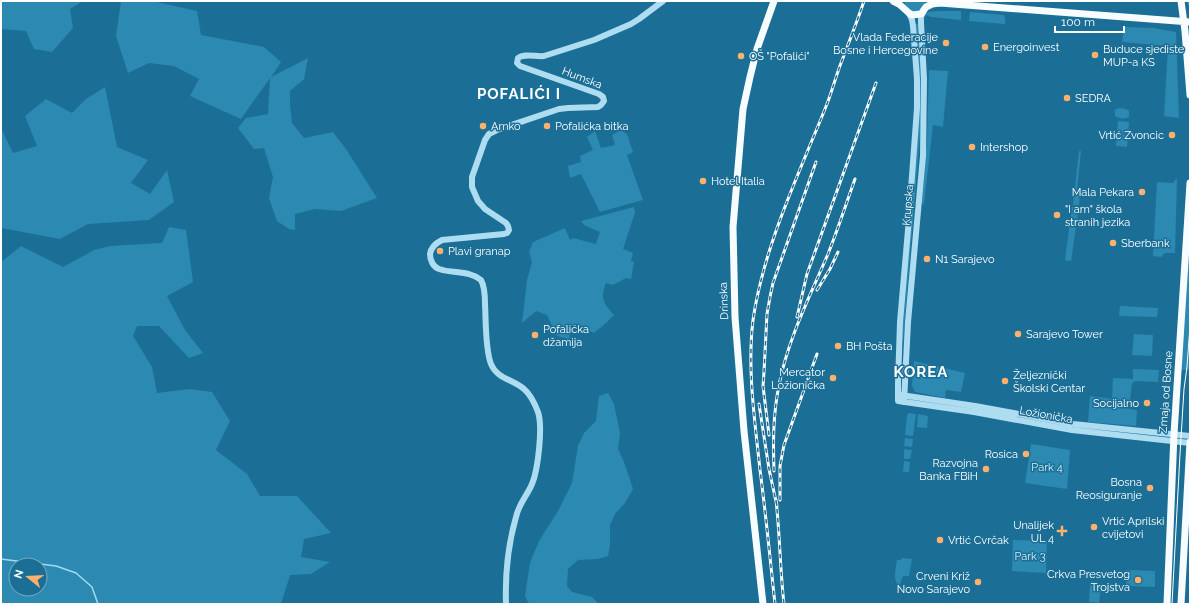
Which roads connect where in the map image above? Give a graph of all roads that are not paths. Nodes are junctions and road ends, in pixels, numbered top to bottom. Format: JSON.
{"nodes":[{"id":1,"x":663,"y":1,"type":"edge"},
{"id":2,"x":774,"y":1,"type":"edge"},
{"id":3,"x":893,"y":1,"type":"edge"},
{"id":4,"x":1182,"y":1,"type":"edge"},
{"id":5,"x":938,"y":2,"type":"edge"},
{"id":6,"x":926,"y":6,"type":"edge"},
{"id":7,"x":905,"y":8,"type":"edge"},
{"id":8,"x":1187,"y":22,"type":"edge"},
{"id":9,"x":1190,"y":95,"type":"edge"},
{"id":10,"x":1190,"y":182,"type":"edge"},
{"id":11,"x":901,"y":398,"type":"junction"},
{"id":12,"x":1190,"y":436,"type":"edge"},
{"id":13,"x":1174,"y":438,"type":"junction"},
{"id":14,"x":1190,"y":443,"type":"edge"},
{"id":15,"x":506,"y":604,"type":"edge"},
{"id":16,"x":764,"y":604,"type":"edge"},
{"id":17,"x":1166,"y":604,"type":"edge"},
{"id":18,"x":1181,"y":604,"type":"edge"}],
"edges":[{"from":1,"to":15,"type":"street","name":"Humska"},
{"from":2,"to":16,"type":"main road","name":"Drinska"},
{"from":3,"to":7,"type":"main road"},
{"from":4,"to":8,"type":"main road"},
{"from":5,"to":6,"type":"main road"},
{"from":5,"to":8,"type":"main road"},
{"from":6,"to":7,"type":"main road"},
{"from":6,"to":11,"type":"street","name":"Krupska"},
{"from":7,"to":11,"type":"street","name":"Krupska"},
{"from":8,"to":9,"type":"main road"},
{"from":10,"to":13,"type":"main road","name":"Zmaja od Bosne"},
{"from":11,"to":13,"type":"street","name":"Ložionička"},
{"from":12,"to":13,"type":"street","name":"Ložionička"},
{"from":13,"to":14,"type":"street","name":"Ložionička"},
{"from":13,"to":17,"type":"main road","name":"Zmaja od Bosne"},
{"from":14,"to":18,"type":"main road"}]}
